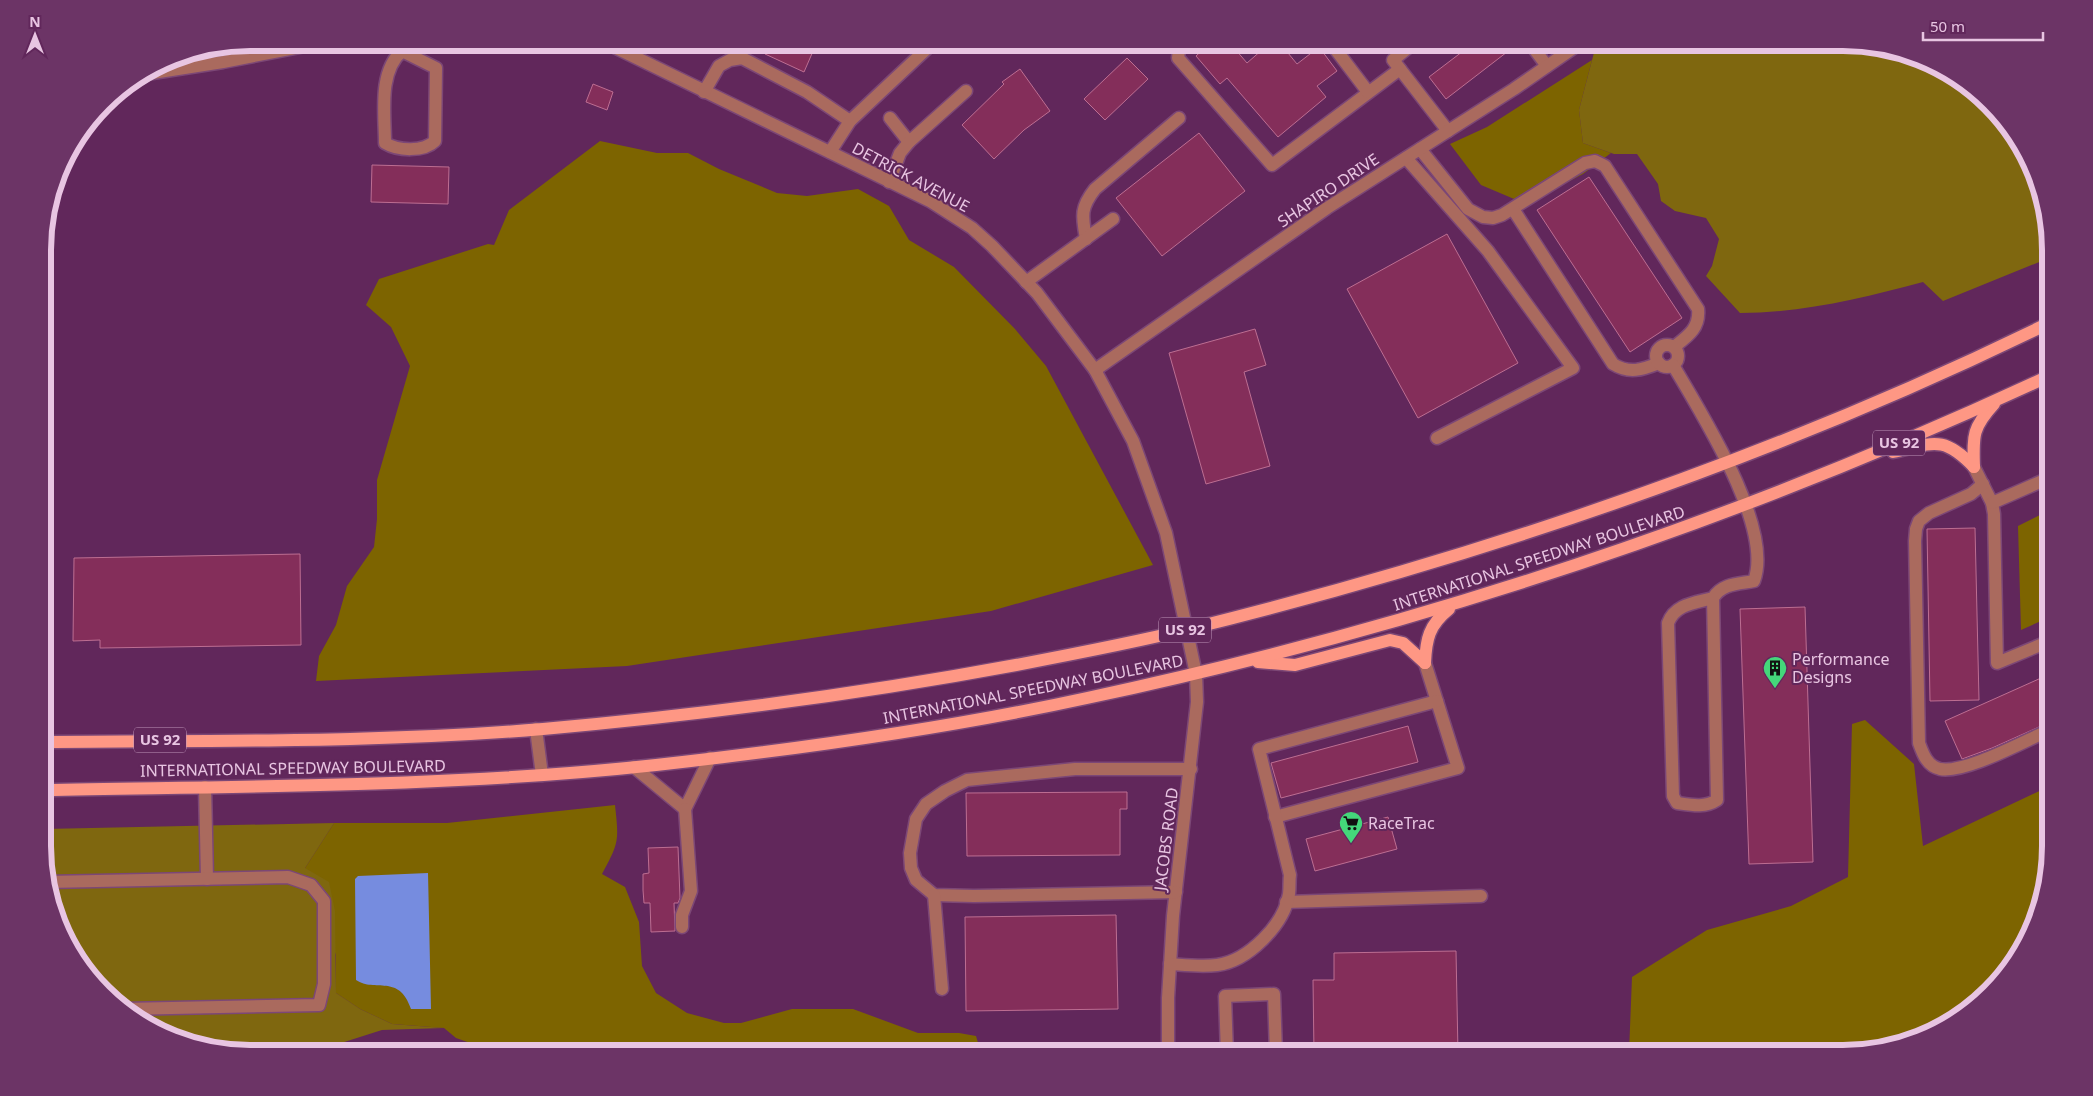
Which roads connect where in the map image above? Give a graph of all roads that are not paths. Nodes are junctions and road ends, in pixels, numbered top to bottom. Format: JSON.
{"nodes":[{"id":1,"x":280,"y":51,"type":"edge"},
{"id":2,"x":399,"y":51,"type":"edge"},
{"id":3,"x":408,"y":51,"type":"edge"},
{"id":4,"x":622,"y":51,"type":"edge"},
{"id":5,"x":924,"y":51,"type":"edge"},
{"id":6,"x":1179,"y":51,"type":"edge"},
{"id":7,"x":1337,"y":51,"type":"edge"},
{"id":8,"x":1408,"y":51,"type":"edge"},
{"id":9,"x":1536,"y":51,"type":"edge"},
{"id":10,"x":1569,"y":51,"type":"edge"},
{"id":11,"x":1396,"y":65,"type":"junction"},
{"id":12,"x":1547,"y":66,"type":"junction"},
{"id":13,"x":163,"y":71,"type":"edge"},
{"id":14,"x":966,"y":91,"type":"dead end"},
{"id":15,"x":704,"y":92,"type":"junction"},
{"id":16,"x":1368,"y":92,"type":"junction"},
{"id":17,"x":890,"y":118,"type":"dead end"},
{"id":18,"x":1179,"y":118,"type":"dead end"},
{"id":19,"x":850,"y":121,"type":"junction"},
{"id":20,"x":1448,"y":131,"type":"junction"},
{"id":21,"x":909,"y":142,"type":"junction"},
{"id":22,"x":1420,"y":148,"type":"junction"},
{"id":23,"x":830,"y":152,"type":"junction"},
{"id":24,"x":1406,"y":158,"type":"junction"},
{"id":25,"x":888,"y":182,"type":"junction"},
{"id":26,"x":1512,"y":209,"type":"junction"},
{"id":27,"x":1113,"y":219,"type":"dead end"},
{"id":28,"x":1086,"y":239,"type":"junction"},
{"id":29,"x":1026,"y":282,"type":"junction"},
{"id":30,"x":2042,"y":326,"type":"edge"},
{"id":31,"x":1674,"y":346,"type":"junction"},
{"id":32,"x":1659,"y":363,"type":"junction"},
{"id":33,"x":1673,"y":366,"type":"junction"},
{"id":34,"x":1095,"y":370,"type":"junction"},
{"id":35,"x":2042,"y":379,"type":"edge"},
{"id":36,"x":1997,"y":400,"type":"junction"},
{"id":37,"x":1437,"y":438,"type":"dead end"},
{"id":38,"x":1864,"y":458,"type":"junction"},
{"id":39,"x":1728,"y":462,"type":"junction"},
{"id":40,"x":1974,"y":467,"type":"junction"},
{"id":41,"x":2042,"y":481,"type":"edge"},
{"id":42,"x":1983,"y":484,"type":"junction"},
{"id":43,"x":1992,"y":503,"type":"junction"},
{"id":44,"x":1746,"y":505,"type":"junction"},
{"id":45,"x":1713,"y":598,"type":"junction"},
{"id":46,"x":1453,"y":605,"type":"junction"},
{"id":47,"x":1187,"y":630,"type":"junction"},
{"id":48,"x":2042,"y":644,"type":"edge"},
{"id":49,"x":1248,"y":661,"type":"junction"},
{"id":50,"x":1426,"y":663,"type":"junction"},
{"id":51,"x":1196,"y":674,"type":"junction"},
{"id":52,"x":1437,"y":701,"type":"junction"},
{"id":53,"x":536,"y":729,"type":"junction"},
{"id":54,"x":2042,"y":734,"type":"edge"},
{"id":55,"x":51,"y":742,"type":"edge"},
{"id":56,"x":710,"y":758,"type":"junction"},
{"id":57,"x":634,"y":767,"type":"junction"},
{"id":58,"x":1191,"y":769,"type":"junction"},
{"id":59,"x":542,"y":775,"type":"junction"},
{"id":60,"x":205,"y":787,"type":"junction"},
{"id":61,"x":51,"y":790,"type":"edge"},
{"id":62,"x":685,"y":808,"type":"junction"},
{"id":63,"x":1275,"y":817,"type":"junction"},
{"id":64,"x":207,"y":878,"type":"junction"},
{"id":65,"x":55,"y":882,"type":"edge"},
{"id":66,"x":1176,"y":892,"type":"junction"},
{"id":67,"x":934,"y":895,"type":"junction"},
{"id":68,"x":1481,"y":896,"type":"dead end"},
{"id":69,"x":1286,"y":902,"type":"junction"},
{"id":70,"x":682,"y":927,"type":"dead end"},
{"id":71,"x":1170,"y":964,"type":"junction"},
{"id":72,"x":942,"y":989,"type":"dead end"},
{"id":73,"x":135,"y":1008,"type":"edge"},
{"id":74,"x":1168,"y":1045,"type":"edge"},
{"id":75,"x":1227,"y":1045,"type":"edge"},
{"id":76,"x":1276,"y":1045,"type":"edge"}],
"edges":[{"from":1,"to":13,"type":"street"},
{"from":2,"to":3,"type":"street"},
{"from":4,"to":15,"type":"street","name":"DETRICK AVENUE"},
{"from":5,"to":19,"type":"street"},
{"from":6,"to":16,"type":"street"},
{"from":7,"to":16,"type":"street"},
{"from":8,"to":11,"type":"street"},
{"from":9,"to":12,"type":"street"},
{"from":10,"to":12,"type":"street","name":"SHAPIRO DRIVE"},
{"from":11,"to":16,"type":"street"},
{"from":11,"to":20,"type":"street"},
{"from":12,"to":20,"type":"street","name":"SHAPIRO DRIVE"},
{"from":14,"to":21,"type":"street"},
{"from":15,"to":19,"type":"street"},
{"from":15,"to":23,"type":"street","name":"DETRICK AVENUE"},
{"from":17,"to":21,"type":"street"},
{"from":18,"to":28,"type":"street"},
{"from":19,"to":23,"type":"street"},
{"from":20,"to":22,"type":"street","name":"SHAPIRO DRIVE"},
{"from":21,"to":25,"type":"street"},
{"from":22,"to":24,"type":"street","name":"SHAPIRO DRIVE"},
{"from":22,"to":26,"type":"street"},
{"from":23,"to":25,"type":"street","name":"DETRICK AVENUE"},
{"from":24,"to":34,"type":"street","name":"SHAPIRO DRIVE"},
{"from":24,"to":37,"type":"street"},
{"from":25,"to":29,"type":"street","name":"DETRICK AVENUE"},
{"from":26,"to":31,"type":"street"},
{"from":26,"to":32,"type":"street"},
{"from":27,"to":28,"type":"street"},
{"from":28,"to":29,"type":"street"},
{"from":29,"to":34,"type":"street","name":"DETRICK AVENUE"},
{"from":30,"to":39,"type":"main road","name":"INTERNATIONAL SPEEDWAY BOULEVARD","number":"US 92"},
{"from":31,"to":32,"type":"street"},
{"from":31,"to":33,"type":"street"},
{"from":32,"to":33,"type":"street"},
{"from":33,"to":39,"type":"street"},
{"from":34,"to":47,"type":"street","name":"DETRICK AVENUE"},
{"from":35,"to":36,"type":"main road","name":"INTERNATIONAL SPEEDWAY BOULEVARD","number":"US 92"},
{"from":36,"to":38,"type":"main road","name":"INTERNATIONAL SPEEDWAY BOULEVARD","number":"US 92"},
{"from":36,"to":40,"type":"main road"},
{"from":38,"to":40,"type":"main road"},
{"from":38,"to":44,"type":"main road","name":"INTERNATIONAL SPEEDWAY BOULEVARD","number":"US 92"},
{"from":39,"to":44,"type":"street"},
{"from":39,"to":47,"type":"main road","name":"INTERNATIONAL SPEEDWAY BOULEVARD","number":"US 92"},
{"from":40,"to":42,"type":"street"},
{"from":41,"to":43,"type":"street"},
{"from":42,"to":43,"type":"street"},
{"from":42,"to":54,"type":"street"},
{"from":43,"to":48,"type":"street"},
{"from":44,"to":45,"type":"street"},
{"from":44,"to":46,"type":"main road","name":"INTERNATIONAL SPEEDWAY BOULEVARD","number":"US 92"},
{"from":45,"to":45,"type":"street"},
{"from":46,"to":49,"type":"main road","name":"INTERNATIONAL SPEEDWAY BOULEVARD","number":"US 92"},
{"from":46,"to":50,"type":"main road"},
{"from":47,"to":51,"type":"street","name":"JACOBS ROAD"},
{"from":47,"to":53,"type":"main road","name":"INTERNATIONAL SPEEDWAY BOULEVARD","number":"US 92"},
{"from":49,"to":50,"type":"main road"},
{"from":49,"to":51,"type":"main road","name":"INTERNATIONAL SPEEDWAY BOULEVARD","number":"US 92"},
{"from":50,"to":52,"type":"street"},
{"from":51,"to":56,"type":"main road","name":"INTERNATIONAL SPEEDWAY BOULEVARD","number":"US 92"},
{"from":51,"to":58,"type":"street","name":"JACOBS ROAD"},
{"from":52,"to":63,"type":"street"},
{"from":52,"to":63,"type":"street"},
{"from":53,"to":55,"type":"main road","name":"INTERNATIONAL SPEEDWAY BOULEVARD","number":"US 92"},
{"from":53,"to":59,"type":"street"},
{"from":56,"to":57,"type":"main road","name":"INTERNATIONAL SPEEDWAY BOULEVARD","number":"US 92"},
{"from":56,"to":62,"type":"street"},
{"from":57,"to":59,"type":"main road","name":"INTERNATIONAL SPEEDWAY BOULEVARD","number":"US 92"},
{"from":57,"to":62,"type":"street"},
{"from":58,"to":66,"type":"street","name":"JACOBS ROAD"},
{"from":58,"to":67,"type":"street"},
{"from":59,"to":60,"type":"main road","name":"INTERNATIONAL SPEEDWAY BOULEVARD","number":"US 92"},
{"from":60,"to":61,"type":"main road","name":"INTERNATIONAL SPEEDWAY BOULEVARD","number":"US 92"},
{"from":60,"to":64,"type":"street"},
{"from":62,"to":70,"type":"street"},
{"from":63,"to":69,"type":"street"},
{"from":64,"to":65,"type":"street"},
{"from":64,"to":73,"type":"street"},
{"from":66,"to":67,"type":"street"},
{"from":66,"to":71,"type":"street","name":"JACOBS ROAD"},
{"from":67,"to":72,"type":"street"},
{"from":68,"to":69,"type":"street"},
{"from":69,"to":71,"type":"street"},
{"from":71,"to":74,"type":"street","name":"JACOBS ROAD"},
{"from":75,"to":76,"type":"street"}]}
